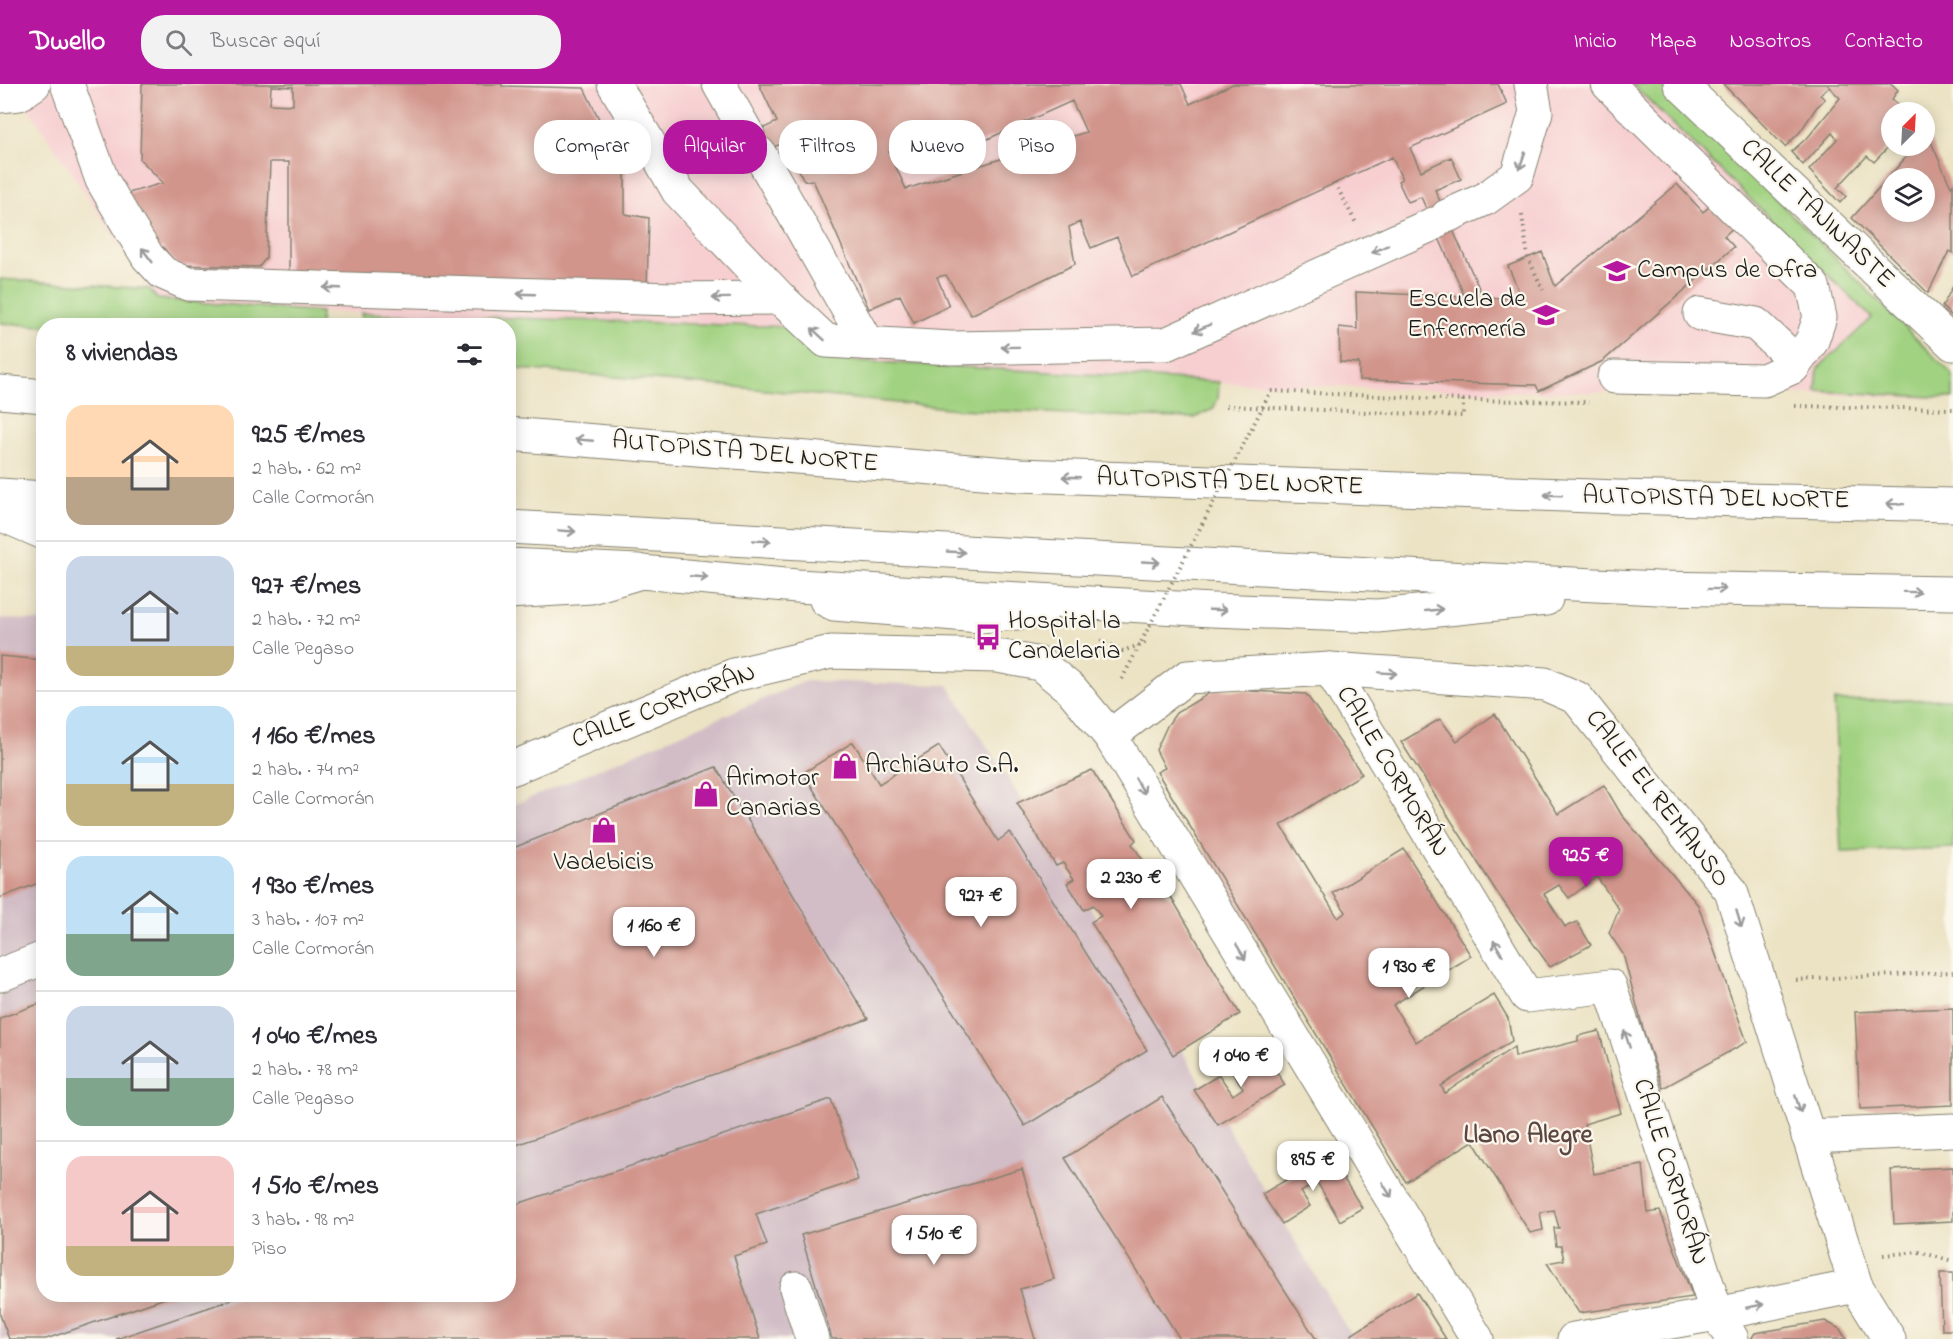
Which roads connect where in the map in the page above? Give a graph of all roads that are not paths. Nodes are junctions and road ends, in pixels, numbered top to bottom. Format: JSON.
{"nodes":[{"id":1,"x":33,"y":84,"type":"edge"},
{"id":2,"x":67,"y":84,"type":"edge"},
{"id":3,"x":614,"y":84,"type":"edge"},
{"id":4,"x":719,"y":84,"type":"edge"},
{"id":5,"x":1608,"y":84,"type":"edge"},
{"id":6,"x":1680,"y":84,"type":"edge"},
{"id":7,"x":1530,"y":93,"type":"edge"},
{"id":8,"x":0,"y":96,"type":"edge"},
{"id":9,"x":780,"y":298,"type":"junction"},
{"id":10,"x":1700,"y":314,"type":"dead end"},
{"id":11,"x":867,"y":343,"type":"junction"},
{"id":12,"x":1953,"y":344,"type":"edge"},
{"id":13,"x":1793,"y":367,"type":"junction"},
{"id":14,"x":1614,"y":377,"type":"dead end"},
{"id":15,"x":0,"y":392,"type":"edge"},
{"id":16,"x":36,"y":395,"type":"edge"},
{"id":17,"x":516,"y":435,"type":"edge"},
{"id":18,"x":0,"y":495,"type":"edge"},
{"id":19,"x":36,"y":497,"type":"edge"},
{"id":20,"x":1953,"y":505,"type":"edge"},
{"id":21,"x":0,"y":514,"type":"edge"},
{"id":22,"x":516,"y":527,"type":"edge"},
{"id":23,"x":36,"y":530,"type":"edge"},
{"id":24,"x":516,"y":565,"type":"edge"},
{"id":25,"x":641,"y":572,"type":"junction"},
{"id":26,"x":1658,"y":588,"type":"junction"},
{"id":27,"x":516,"y":592,"type":"edge"},
{"id":28,"x":1953,"y":593,"type":"edge"},
{"id":29,"x":1330,"y":669,"type":"junction"},
{"id":30,"x":1110,"y":736,"type":"junction"},
{"id":31,"x":516,"y":766,"type":"edge"},
{"id":32,"x":36,"y":961,"type":"edge"},
{"id":33,"x":0,"y":975,"type":"edge"},
{"id":34,"x":1953,"y":1130,"type":"edge"},
{"id":35,"x":1808,"y":1136,"type":"junction"},
{"id":36,"x":1851,"y":1272,"type":"junction"},
{"id":37,"x":796,"y":1288,"type":"dead end"},
{"id":38,"x":1724,"y":1327,"type":"edge"},
{"id":39,"x":812,"y":1339,"type":"edge"},
{"id":40,"x":1477,"y":1339,"type":"edge"},
{"id":41,"x":1574,"y":1339,"type":"edge"},
{"id":42,"x":1889,"y":1339,"type":"edge"}],
"edges":[{"from":1,"to":8,"type":"main road"},
{"from":9,"to":2,"type":"main road","one_way":true},
{"from":3,"to":9,"type":"main road"},
{"from":4,"to":11,"type":"main road"},
{"from":5,"to":13,"type":"main road"},
{"from":6,"to":12,"type":"main road","name":"CALLE TAJINASTE"},
{"from":7,"to":11,"type":"main road","one_way":true},
{"from":11,"to":9,"type":"main road","one_way":true},
{"from":10,"to":13,"type":"main road"},
{"from":13,"to":14,"type":"main road"},
{"from":15,"to":16,"type":"main road"},
{"from":20,"to":17,"type":"main road","name":"AUTOPISTA DEL NORTE","one_way":true},
{"from":18,"to":19,"type":"main road"},
{"from":21,"to":23,"type":"main road"},
{"from":22,"to":26,"type":"main road","one_way":true},
{"from":24,"to":25,"type":"main road"},
{"from":25,"to":26,"type":"main road","one_way":true},
{"from":25,"to":27,"type":"main road"},
{"from":26,"to":28,"type":"main road","one_way":true},
{"from":29,"to":30,"type":"main road","name":"CALLE CORMORÁN"},
{"from":29,"to":35,"type":"main road","name":"CALLE EL REMANSO","one_way":true},
{"from":38,"to":29,"type":"main road","name":"CALLE CORMORÁN","one_way":true},
{"from":30,"to":31,"type":"main road","name":"CALLE CORMORÁN"},
{"from":30,"to":40,"type":"main road","one_way":true},
{"from":32,"to":33,"type":"main road"},
{"from":34,"to":35,"type":"main road"},
{"from":35,"to":36,"type":"main road","name":"CALLE EL REMANSO"},
{"from":38,"to":36,"type":"main road","one_way":true},
{"from":36,"to":42,"type":"main road","name":"CALLE EL REMANSO"},
{"from":37,"to":39,"type":"main road"},
{"from":38,"to":41,"type":"main road"}]}
